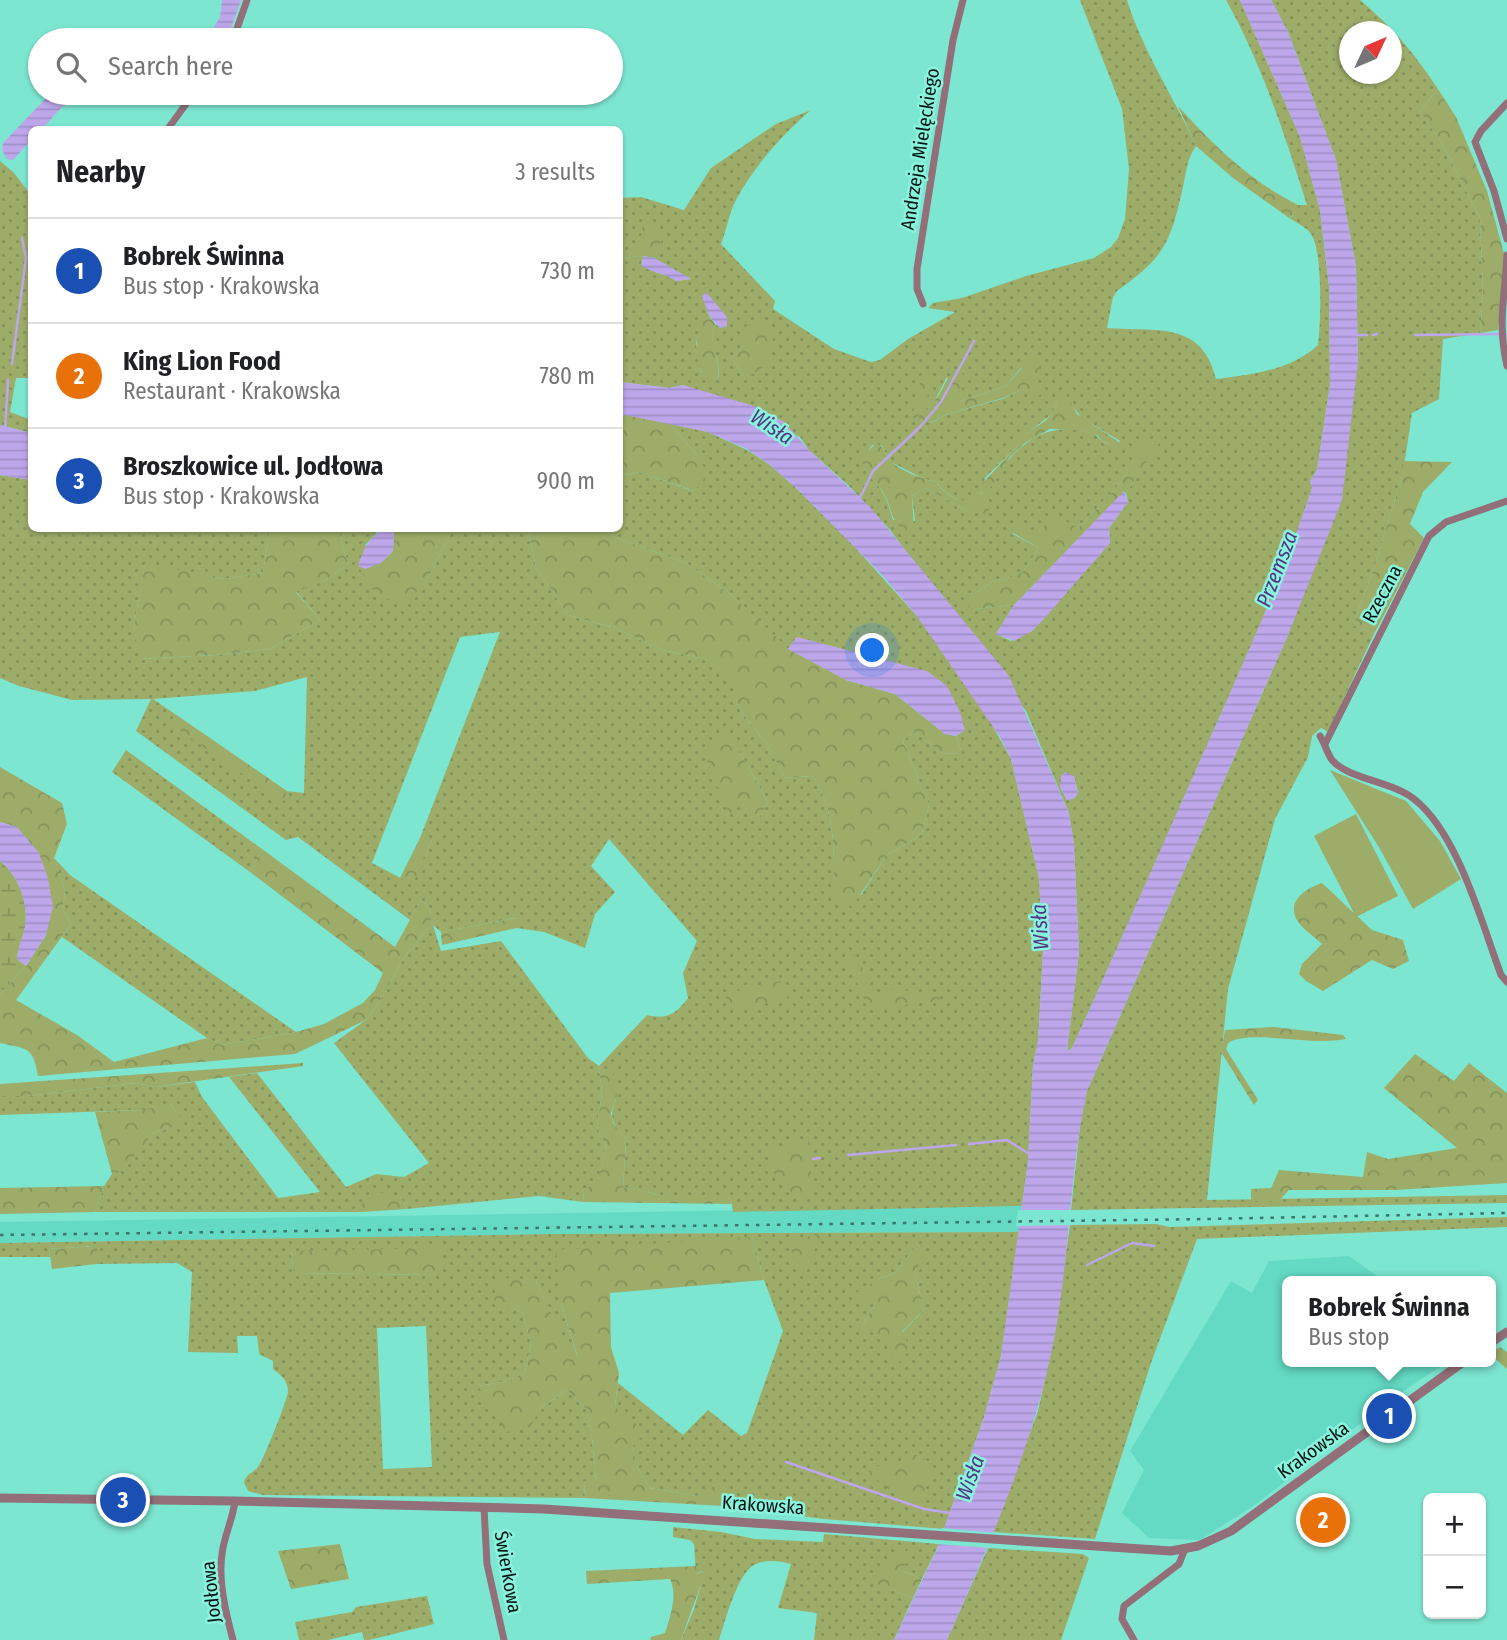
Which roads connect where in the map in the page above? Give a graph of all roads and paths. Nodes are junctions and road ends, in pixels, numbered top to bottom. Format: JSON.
{"nodes":[{"id":1,"x":247,"y":0,"type":"edge"},
{"id":2,"x":963,"y":0,"type":"edge"},
{"id":3,"x":237,"y":28,"type":"edge"},
{"id":4,"x":1507,"y":103,"type":"edge"},
{"id":5,"x":185,"y":105,"type":"edge"},
{"id":6,"x":170,"y":126,"type":"edge"},
{"id":7,"x":1507,"y":239,"type":"edge"},
{"id":8,"x":1507,"y":255,"type":"edge"},
{"id":9,"x":923,"y":304,"type":"dead end"},
{"id":10,"x":1507,"y":366,"type":"edge"},
{"id":11,"x":1507,"y":501,"type":"edge"},
{"id":12,"x":1507,"y":982,"type":"edge"},
{"id":13,"x":1456,"y":1367,"type":"edge"},
{"id":14,"x":0,"y":1498,"type":"edge"},
{"id":15,"x":235,"y":1501,"type":"junction"},
{"id":16,"x":484,"y":1508,"type":"junction"},
{"id":17,"x":1185,"y":1549,"type":"junction"},
{"id":18,"x":233,"y":1640,"type":"edge"},
{"id":19,"x":504,"y":1640,"type":"edge"},
{"id":20,"x":1134,"y":1640,"type":"edge"}],
"edges":[{"from":1,"to":3,"type":"street"},
{"from":2,"to":9,"type":"street","name":"Andrzeja Mielęckiego"},
{"from":4,"to":7,"type":"street"},
{"from":5,"to":6,"type":"street"},
{"from":8,"to":10,"type":"street"},
{"from":11,"to":12,"type":"street","name":"Rzeczna"},
{"from":13,"to":17,"type":"street","name":"Krakowska"},
{"from":14,"to":15,"type":"street","name":"Krakowska"},
{"from":15,"to":16,"type":"street","name":"Krakowska"},
{"from":15,"to":18,"type":"street","name":"Jodłowa"},
{"from":16,"to":17,"type":"street","name":"Krakowska"},
{"from":16,"to":19,"type":"street","name":"Świerkowa"},
{"from":17,"to":20,"type":"street"}]}
